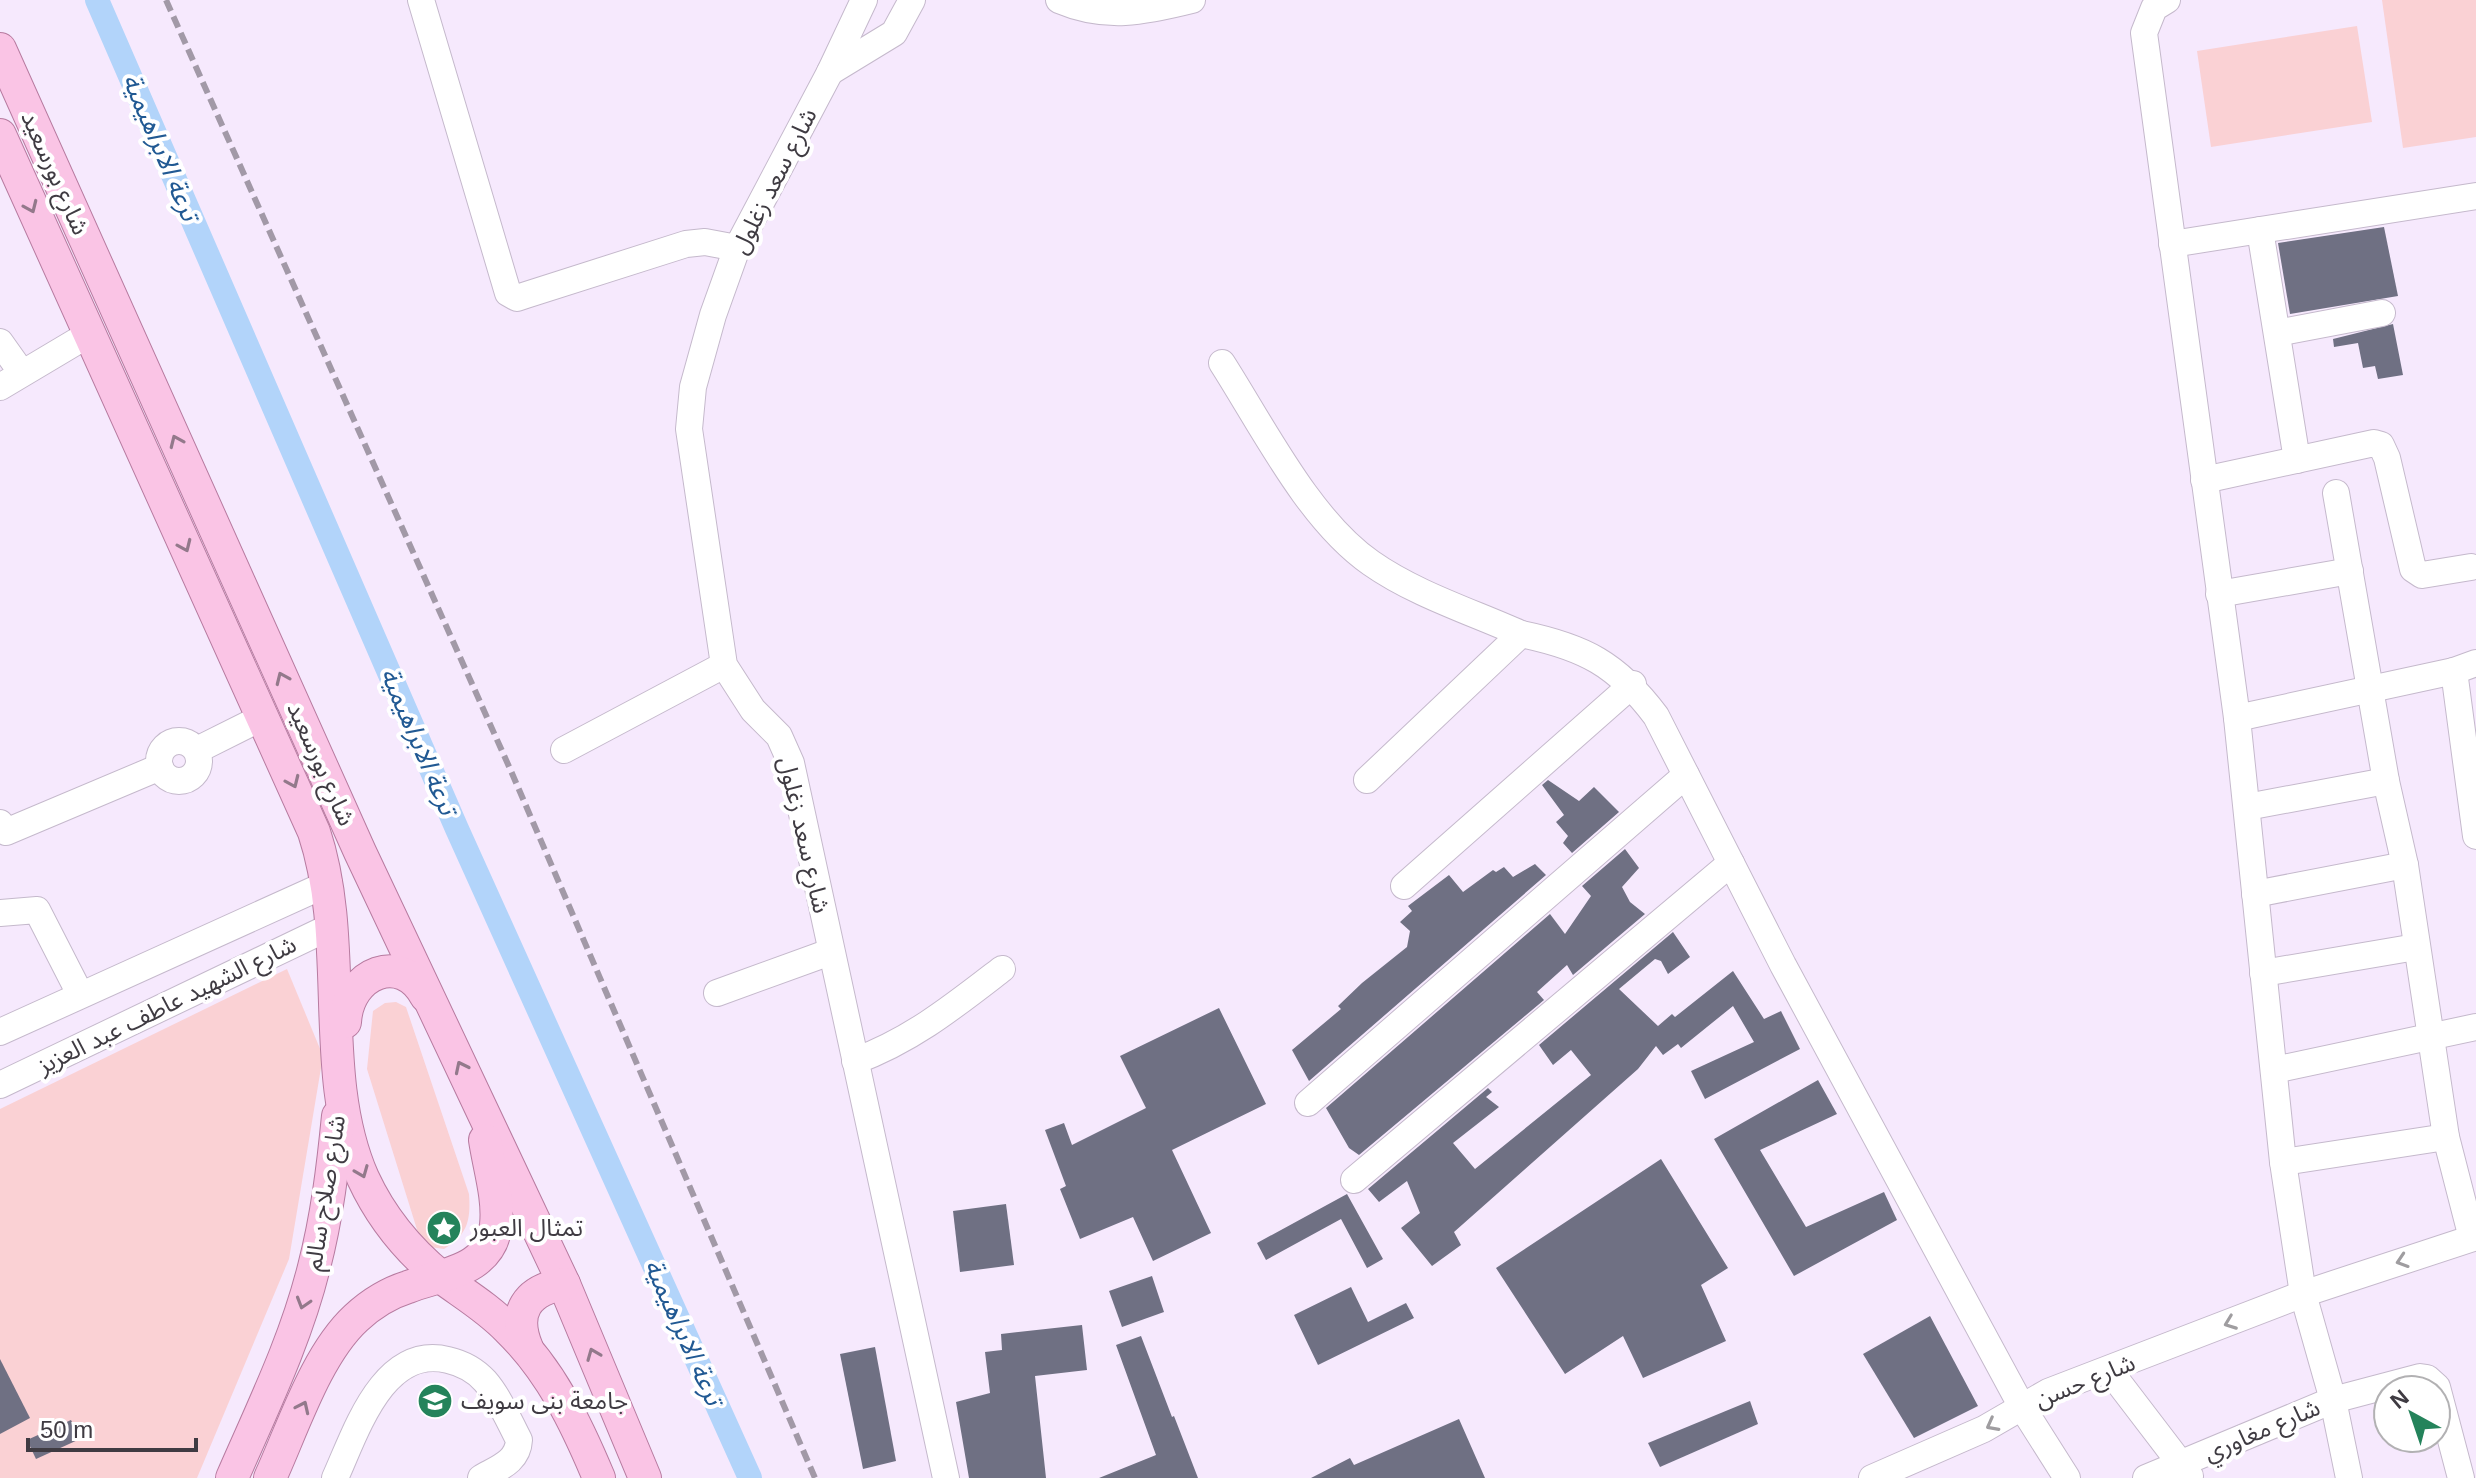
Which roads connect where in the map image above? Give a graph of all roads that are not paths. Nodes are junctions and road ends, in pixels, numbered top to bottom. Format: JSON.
{"nodes":[{"id":1,"x":421,"y":0,"type":"edge"},
{"id":2,"x":864,"y":0,"type":"edge"},
{"id":3,"x":912,"y":0,"type":"edge"},
{"id":4,"x":1059,"y":0,"type":"edge"},
{"id":5,"x":1192,"y":0,"type":"edge"},
{"id":6,"x":2167,"y":0,"type":"edge"},
{"id":7,"x":0,"y":49,"type":"edge"},
{"id":8,"x":830,"y":72,"type":"junction"},
{"id":9,"x":0,"y":135,"type":"edge"},
{"id":10,"x":2476,"y":196,"type":"edge"},
{"id":11,"x":2260,"y":230,"type":"junction"},
{"id":12,"x":2172,"y":244,"type":"junction"},
{"id":13,"x":737,"y":248,"type":"junction"},
{"id":14,"x":2382,"y":313,"type":"dead end"},
{"id":15,"x":2277,"y":333,"type":"junction"},
{"id":16,"x":89,"y":334,"type":"junction"},
{"id":17,"x":0,"y":342,"type":"edge"},
{"id":18,"x":1222,"y":363,"type":"dead end"},
{"id":19,"x":11,"y":380,"type":"edge"},
{"id":20,"x":2297,"y":460,"type":"junction"},
{"id":21,"x":2204,"y":480,"type":"junction"},
{"id":22,"x":2336,"y":493,"type":"dead end"},
{"id":23,"x":2471,"y":567,"type":"dead end"},
{"id":24,"x":2350,"y":571,"type":"junction"},
{"id":25,"x":2219,"y":594,"type":"junction"},
{"id":26,"x":1521,"y":634,"type":"junction"},
{"id":27,"x":724,"y":665,"type":"junction"},
{"id":28,"x":2465,"y":667,"type":"edge"},
{"id":29,"x":1633,"y":684,"type":"junction"},
{"id":30,"x":2370,"y":690,"type":"junction"},
{"id":31,"x":263,"y":717,"type":"junction"},
{"id":32,"x":2237,"y":718,"type":"junction"},
{"id":33,"x":564,"y":750,"type":"dead end"},
{"id":34,"x":1686,"y":775,"type":"junction"},
{"id":35,"x":1367,"y":780,"type":"dead end"},
{"id":36,"x":2386,"y":781,"type":"junction"},
{"id":37,"x":2247,"y":807,"type":"junction"},
{"id":38,"x":2,"y":830,"type":"edge"},
{"id":39,"x":2476,"y":836,"type":"edge"},
{"id":40,"x":1731,"y":863,"type":"junction"},
{"id":41,"x":2405,"y":865,"type":"junction"},
{"id":42,"x":329,"y":883,"type":"junction"},
{"id":43,"x":1404,"y":886,"type":"dead end"},
{"id":44,"x":2255,"y":894,"type":"junction"},
{"id":45,"x":288,"y":901,"type":"junction"},
{"id":46,"x":0,"y":913,"type":"edge"},
{"id":47,"x":320,"y":932,"type":"junction"},
{"id":48,"x":2416,"y":947,"type":"junction"},
{"id":49,"x":830,"y":952,"type":"junction"},
{"id":50,"x":1002,"y":969,"type":"dead end"},
{"id":51,"x":2263,"y":973,"type":"junction"},
{"id":52,"x":717,"y":993,"type":"dead end"},
{"id":53,"x":80,"y":994,"type":"junction"},
{"id":54,"x":429,"y":1002,"type":"junction"},
{"id":55,"x":2476,"y":1027,"type":"edge"},
{"id":56,"x":0,"y":1032,"type":"edge"},
{"id":57,"x":2428,"y":1038,"type":"junction"},
{"id":58,"x":855,"y":1061,"type":"junction"},
{"id":59,"x":2274,"y":1070,"type":"junction"},
{"id":60,"x":342,"y":1081,"type":"junction"},
{"id":61,"x":0,"y":1085,"type":"edge"},
{"id":62,"x":1308,"y":1103,"type":"dead end"},
{"id":63,"x":479,"y":1106,"type":"junction"},
{"id":64,"x":2446,"y":1137,"type":"junction"},
{"id":65,"x":2283,"y":1162,"type":"junction"},
{"id":66,"x":1354,"y":1180,"type":"dead end"},
{"id":67,"x":2474,"y":1238,"type":"edge"},
{"id":68,"x":443,"y":1278,"type":"junction"},
{"id":69,"x":564,"y":1284,"type":"junction"},
{"id":70,"x":2303,"y":1294,"type":"junction"},
{"id":71,"x":527,"y":1348,"type":"junction"},
{"id":72,"x":2109,"y":1370,"type":"junction"},
{"id":73,"x":2333,"y":1400,"type":"junction"},
{"id":74,"x":2022,"y":1407,"type":"junction"},
{"id":75,"x":2186,"y":1471,"type":"edge"},
{"id":76,"x":2476,"y":1475,"type":"edge"},
{"id":77,"x":232,"y":1478,"type":"edge"},
{"id":78,"x":270,"y":1478,"type":"edge"},
{"id":79,"x":335,"y":1478,"type":"edge"},
{"id":80,"x":481,"y":1478,"type":"edge"},
{"id":81,"x":599,"y":1478,"type":"edge"},
{"id":82,"x":645,"y":1478,"type":"edge"},
{"id":83,"x":946,"y":1478,"type":"edge"},
{"id":84,"x":1872,"y":1478,"type":"edge"},
{"id":85,"x":2067,"y":1478,"type":"edge"},
{"id":86,"x":2146,"y":1478,"type":"edge"},
{"id":87,"x":2349,"y":1478,"type":"edge"},
{"id":88,"x":2461,"y":1478,"type":"edge"},
{"id":89,"x":2468,"y":1478,"type":"edge"}],
"edges":[{"from":1,"to":13,"type":"street"},
{"from":2,"to":8,"type":"street","name":"شارع سعد زغلول"},
{"from":3,"to":8,"type":"street"},
{"from":4,"to":5,"type":"street"},
{"from":6,"to":12,"type":"street"},
{"from":54,"to":7,"type":"main road","name":"شارع بورسعيد","one_way":true},
{"from":8,"to":13,"type":"street","name":"شارع سعد زغلول"},
{"from":9,"to":16,"type":"main road","name":"شارع بورسعيد","one_way":true},
{"from":10,"to":11,"type":"street"},
{"from":11,"to":12,"type":"street"},
{"from":11,"to":15,"type":"street"},
{"from":12,"to":21,"type":"street"},
{"from":13,"to":27,"type":"street","name":"شارع سعد زغلول"},
{"from":14,"to":15,"type":"street"},
{"from":15,"to":20,"type":"street"},
{"from":16,"to":19,"type":"street"},
{"from":16,"to":31,"type":"main road","name":"شارع بورسعيد","one_way":true},
{"from":17,"to":19,"type":"street"},
{"from":18,"to":26,"type":"street"},
{"from":20,"to":21,"type":"street"},
{"from":20,"to":23,"type":"street"},
{"from":21,"to":25,"type":"street"},
{"from":22,"to":24,"type":"street"},
{"from":24,"to":25,"type":"street"},
{"from":24,"to":30,"type":"street"},
{"from":25,"to":32,"type":"street"},
{"from":26,"to":29,"type":"street"},
{"from":26,"to":35,"type":"street"},
{"from":27,"to":33,"type":"street"},
{"from":27,"to":49,"type":"street","name":"شارع سعد زغلول"},
{"from":28,"to":30,"type":"street"},
{"from":28,"to":39,"type":"street"},
{"from":29,"to":34,"type":"street"},
{"from":29,"to":43,"type":"street"},
{"from":30,"to":32,"type":"street"},
{"from":30,"to":36,"type":"street"},
{"from":31,"to":38,"type":"street"},
{"from":31,"to":42,"type":"main road","name":"شارع بورسعيد","one_way":true},
{"from":32,"to":37,"type":"street"},
{"from":34,"to":40,"type":"street"},
{"from":34,"to":62,"type":"street"},
{"from":36,"to":37,"type":"street"},
{"from":36,"to":41,"type":"street"},
{"from":37,"to":44,"type":"street"},
{"from":40,"to":66,"type":"street"},
{"from":40,"to":74,"type":"street"},
{"from":41,"to":44,"type":"street"},
{"from":41,"to":48,"type":"street"},
{"from":42,"to":45,"type":"street","name":"شارع الشهيد عاطف عبد العزيز"},
{"from":42,"to":47,"type":"main road","name":"شارع بورسعيد"},
{"from":44,"to":51,"type":"street"},
{"from":45,"to":47,"type":"street"},
{"from":45,"to":53,"type":"street","name":"شارع الشهيد عاطف عبد العزيز"},
{"from":46,"to":53,"type":"street"},
{"from":47,"to":60,"type":"main road","name":"شارع بورسعيد"},
{"from":47,"to":61,"type":"street","name":"شارع الشهيد عاطف عبد العزيز"},
{"from":48,"to":51,"type":"street"},
{"from":48,"to":57,"type":"street"},
{"from":49,"to":52,"type":"street"},
{"from":49,"to":58,"type":"street","name":"شارع سعد زغلول"},
{"from":50,"to":58,"type":"street"},
{"from":51,"to":59,"type":"street"},
{"from":53,"to":56,"type":"street","name":"شارع الشهيد عاطف عبد العزيز"},
{"from":54,"to":60,"type":"main road","name":"شارع صلاح سالم"},
{"from":63,"to":54,"type":"main road","name":"شارع بورسعيد","one_way":true},
{"from":55,"to":57,"type":"street"},
{"from":57,"to":59,"type":"street"},
{"from":57,"to":64,"type":"street"},
{"from":58,"to":83,"type":"street","name":"شارع سعد زغلول"},
{"from":59,"to":65,"type":"street"},
{"from":60,"to":68,"type":"main road","name":"شارع بورسعيد","one_way":true},
{"from":60,"to":77,"type":"main road","name":"شارع صلاح سالم","one_way":true},
{"from":63,"to":68,"type":"main road"},
{"from":63,"to":69,"type":"main road","name":"شارع بورسعيد"},
{"from":64,"to":65,"type":"street"},
{"from":64,"to":67,"type":"street"},
{"from":65,"to":70,"type":"street"},
{"from":67,"to":70,"type":"street","name":"شارع حسن","one_way":true},
{"from":68,"to":71,"type":"main road","name":"شارع بورسعيد"},
{"from":78,"to":68,"type":"main road","one_way":true},
{"from":69,"to":71,"type":"main road"},
{"from":82,"to":69,"type":"main road","name":"شارع بورسعيد","one_way":true},
{"from":70,"to":72,"type":"street","name":"شارع حسن","one_way":true},
{"from":70,"to":73,"type":"street"},
{"from":71,"to":81,"type":"main road","name":"شارع بورسعيد"},
{"from":72,"to":74,"type":"street","name":"شارع حسن"},
{"from":72,"to":75,"type":"street"},
{"from":73,"to":75,"type":"street","name":"شارع مغاوري"},
{"from":73,"to":87,"type":"street"},
{"from":73,"to":88,"type":"street","name":"شارع مغاوري"},
{"from":74,"to":84,"type":"street","name":"شارع حسن","one_way":true},
{"from":74,"to":85,"type":"street"},
{"from":75,"to":86,"type":"street","name":"شارع مغاوري"},
{"from":76,"to":89,"type":"street"},
{"from":79,"to":80,"type":"street"}]}
